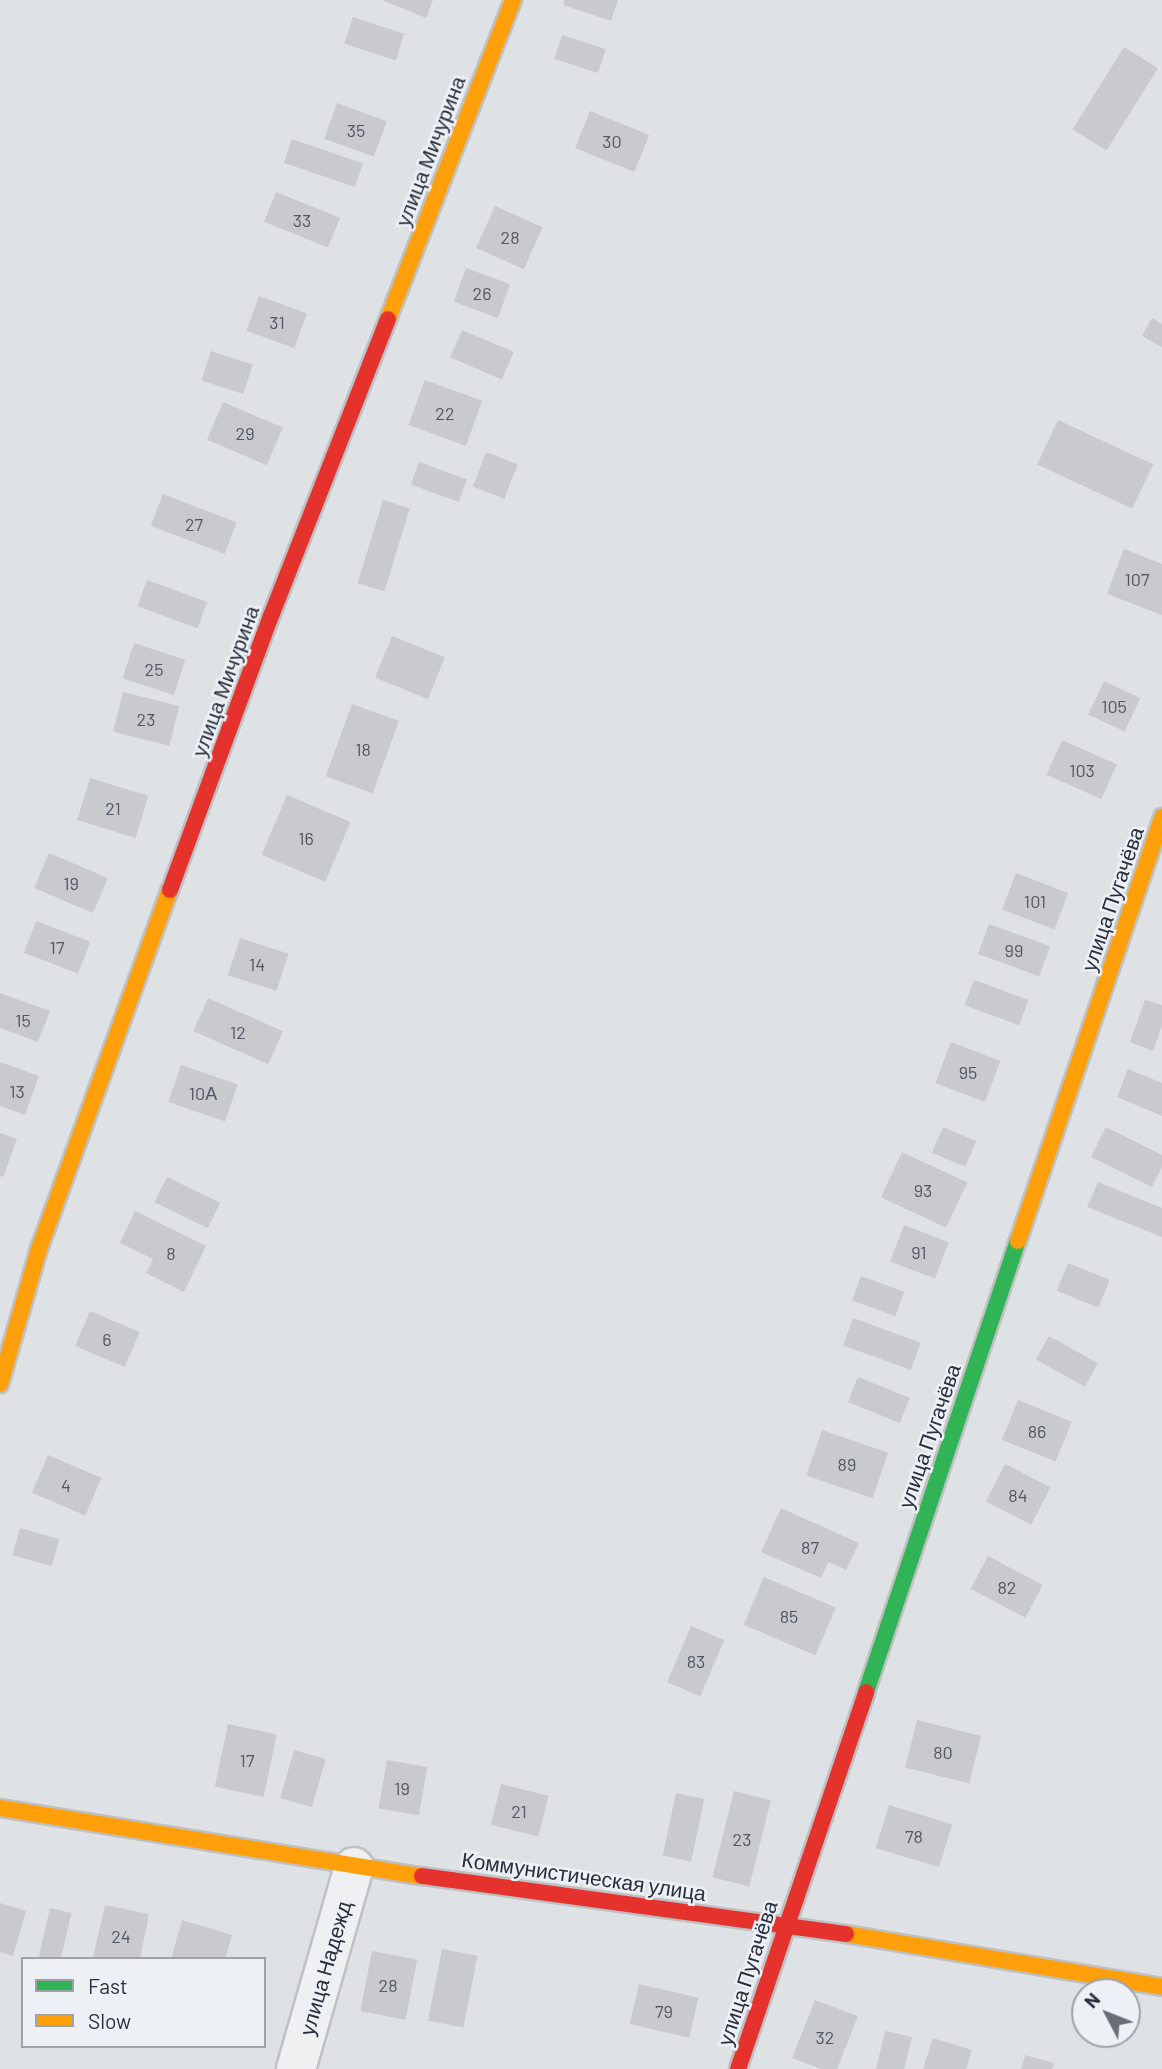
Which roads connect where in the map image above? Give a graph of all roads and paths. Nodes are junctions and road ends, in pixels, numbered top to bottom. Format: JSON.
{"nodes":[{"id":1,"x":513,"y":0,"type":"edge"},
{"id":2,"x":1162,"y":817,"type":"edge"},
{"id":3,"x":0,"y":1384,"type":"edge"},
{"id":4,"x":0,"y":1808,"type":"edge"},
{"id":5,"x":354,"y":1867,"type":"junction"},
{"id":6,"x":785,"y":1924,"type":"junction"},
{"id":7,"x":1162,"y":1987,"type":"edge"},
{"id":8,"x":296,"y":2069,"type":"edge"},
{"id":9,"x":738,"y":2069,"type":"edge"}],
"edges":[{"from":1,"to":3,"type":"street","name":"улица Мичурина"},
{"from":2,"to":6,"type":"street","name":"улица Пугачёва"},
{"from":4,"to":5,"type":"street","name":"Коммунистическая улица"},
{"from":5,"to":6,"type":"street","name":"Коммунистическая улица"},
{"from":5,"to":8,"type":"street","name":"улица Надежд"},
{"from":6,"to":7,"type":"street","name":"Коммунистическая улица"},
{"from":6,"to":9,"type":"street","name":"улица Пугачёва"}]}
